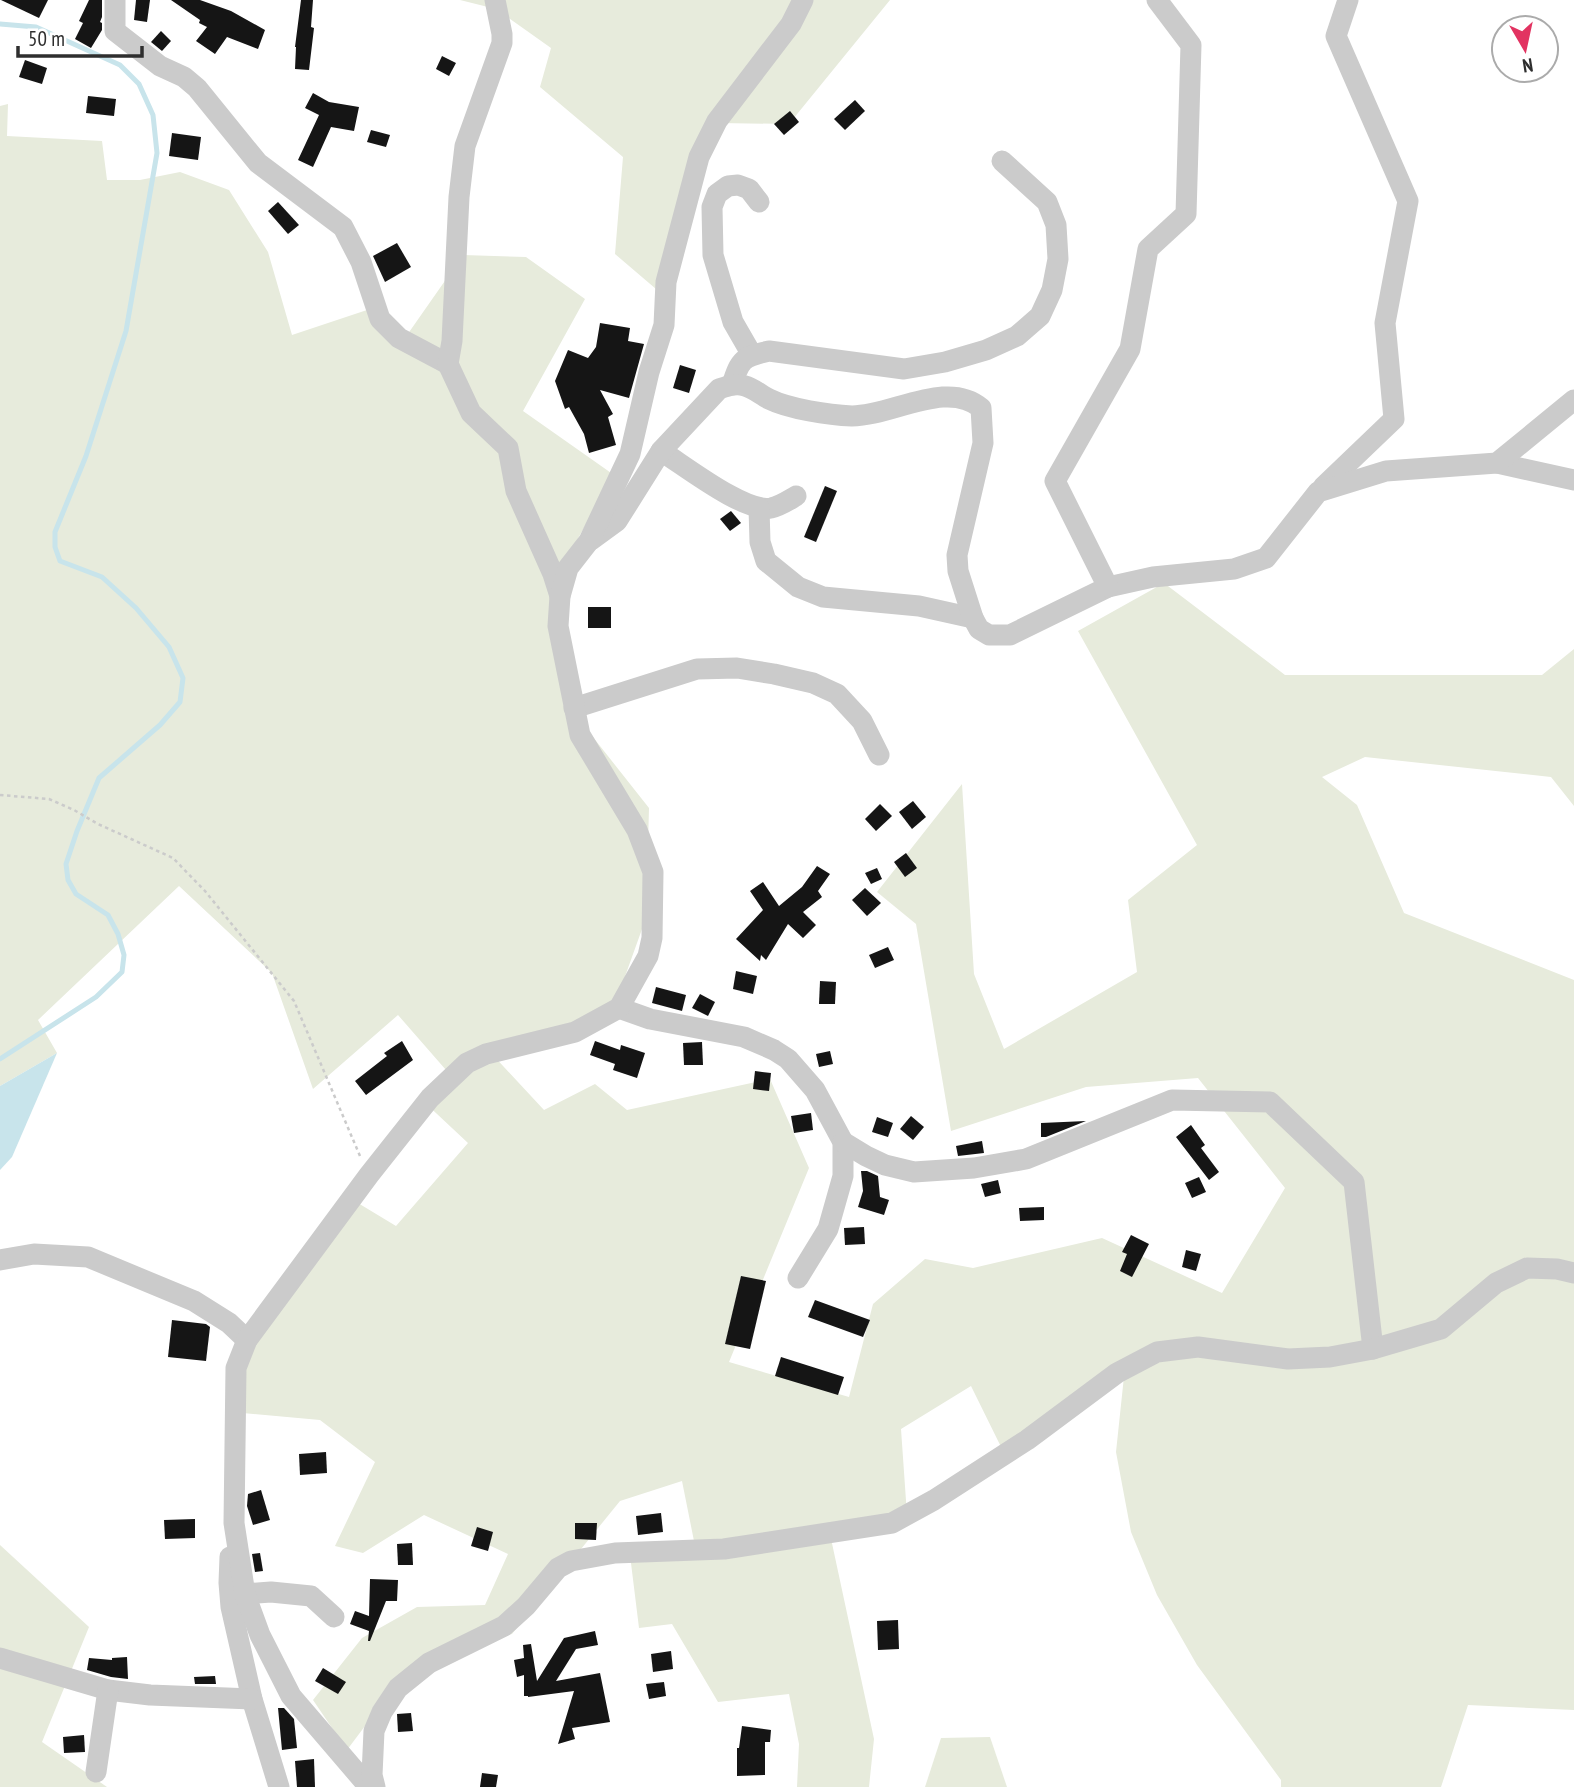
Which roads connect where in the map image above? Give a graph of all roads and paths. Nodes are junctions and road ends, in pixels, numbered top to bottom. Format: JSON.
{"nodes":[{"id":1,"x":115,"y":0,"type":"edge"},
{"id":2,"x":495,"y":0,"type":"edge"},
{"id":3,"x":803,"y":0,"type":"edge"},
{"id":4,"x":1157,"y":0,"type":"edge"},
{"id":5,"x":1348,"y":0,"type":"edge"},
{"id":6,"x":1002,"y":160,"type":"dead end"},
{"id":7,"x":759,"y":202,"type":"dead end"},
{"id":8,"x":752,"y":355,"type":"junction"},
{"id":9,"x":447,"y":364,"type":"junction"},
{"id":10,"x":733,"y":385,"type":"junction"},
{"id":11,"x":1574,"y":400,"type":"edge"},
{"id":12,"x":661,"y":452,"type":"junction"},
{"id":13,"x":1497,"y":463,"type":"junction"},
{"id":14,"x":1574,"y":480,"type":"edge"},
{"id":15,"x":1318,"y":492,"type":"junction"},
{"id":16,"x":796,"y":496,"type":"dead end"},
{"id":17,"x":759,"y":508,"type":"junction"},
{"id":18,"x":589,"y":541,"type":"junction"},
{"id":19,"x":1108,"y":587,"type":"junction"},
{"id":20,"x":560,"y":596,"type":"junction"},
{"id":21,"x":973,"y":618,"type":"junction"},
{"id":22,"x":574,"y":708,"type":"junction"},
{"id":23,"x":879,"y":755,"type":"dead end"},
{"id":24,"x":0,"y":795,"type":"edge"},
{"id":25,"x":619,"y":1008,"type":"junction"},
{"id":26,"x":843,"y":1142,"type":"junction"},
{"id":27,"x":369,"y":1175,"type":"junction"},
{"id":28,"x":0,"y":1260,"type":"edge"},
{"id":29,"x":1574,"y":1273,"type":"edge"},
{"id":30,"x":798,"y":1278,"type":"dead end"},
{"id":31,"x":247,"y":1340,"type":"junction"},
{"id":32,"x":1373,"y":1349,"type":"junction"},
{"id":33,"x":234,"y":1523,"type":"junction"},
{"id":34,"x":245,"y":1594,"type":"junction"},
{"id":35,"x":334,"y":1617,"type":"dead end"},
{"id":36,"x":0,"y":1658,"type":"edge"},
{"id":37,"x":108,"y":1690,"type":"junction"},
{"id":38,"x":252,"y":1699,"type":"junction"},
{"id":39,"x":96,"y":1772,"type":"dead end"},
{"id":40,"x":279,"y":1787,"type":"edge"},
{"id":41,"x":369,"y":1787,"type":"edge"},
{"id":42,"x":375,"y":1787,"type":"edge"}],
"edges":[{"from":1,"to":9,"type":"street"},
{"from":2,"to":9,"type":"street"},
{"from":3,"to":18,"type":"street"},
{"from":4,"to":19,"type":"street"},
{"from":5,"to":15,"type":"street"},
{"from":6,"to":8,"type":"street"},
{"from":7,"to":8,"type":"street"},
{"from":8,"to":10,"type":"street"},
{"from":9,"to":20,"type":"street"},
{"from":10,"to":12,"type":"street"},
{"from":10,"to":21,"type":"street"},
{"from":11,"to":13,"type":"street"},
{"from":12,"to":17,"type":"street"},
{"from":12,"to":18,"type":"street"},
{"from":13,"to":14,"type":"street"},
{"from":13,"to":15,"type":"street"},
{"from":15,"to":19,"type":"street"},
{"from":16,"to":17,"type":"street"},
{"from":17,"to":21,"type":"street"},
{"from":18,"to":20,"type":"street"},
{"from":19,"to":21,"type":"street"},
{"from":20,"to":22,"type":"street"},
{"from":22,"to":23,"type":"street"},
{"from":22,"to":25,"type":"street"},
{"from":24,"to":27,"type":"path"},
{"from":25,"to":26,"type":"street"},
{"from":25,"to":27,"type":"street"},
{"from":26,"to":30,"type":"street"},
{"from":26,"to":32,"type":"street"},
{"from":27,"to":31,"type":"street"},
{"from":28,"to":31,"type":"street"},
{"from":29,"to":32,"type":"street"},
{"from":31,"to":33,"type":"street"},
{"from":32,"to":42,"type":"street"},
{"from":33,"to":34,"type":"street"},
{"from":33,"to":38,"type":"street"},
{"from":34,"to":35,"type":"street"},
{"from":34,"to":41,"type":"street"},
{"from":36,"to":37,"type":"street"},
{"from":37,"to":38,"type":"street"},
{"from":37,"to":39,"type":"street"},
{"from":38,"to":40,"type":"street"}]}
